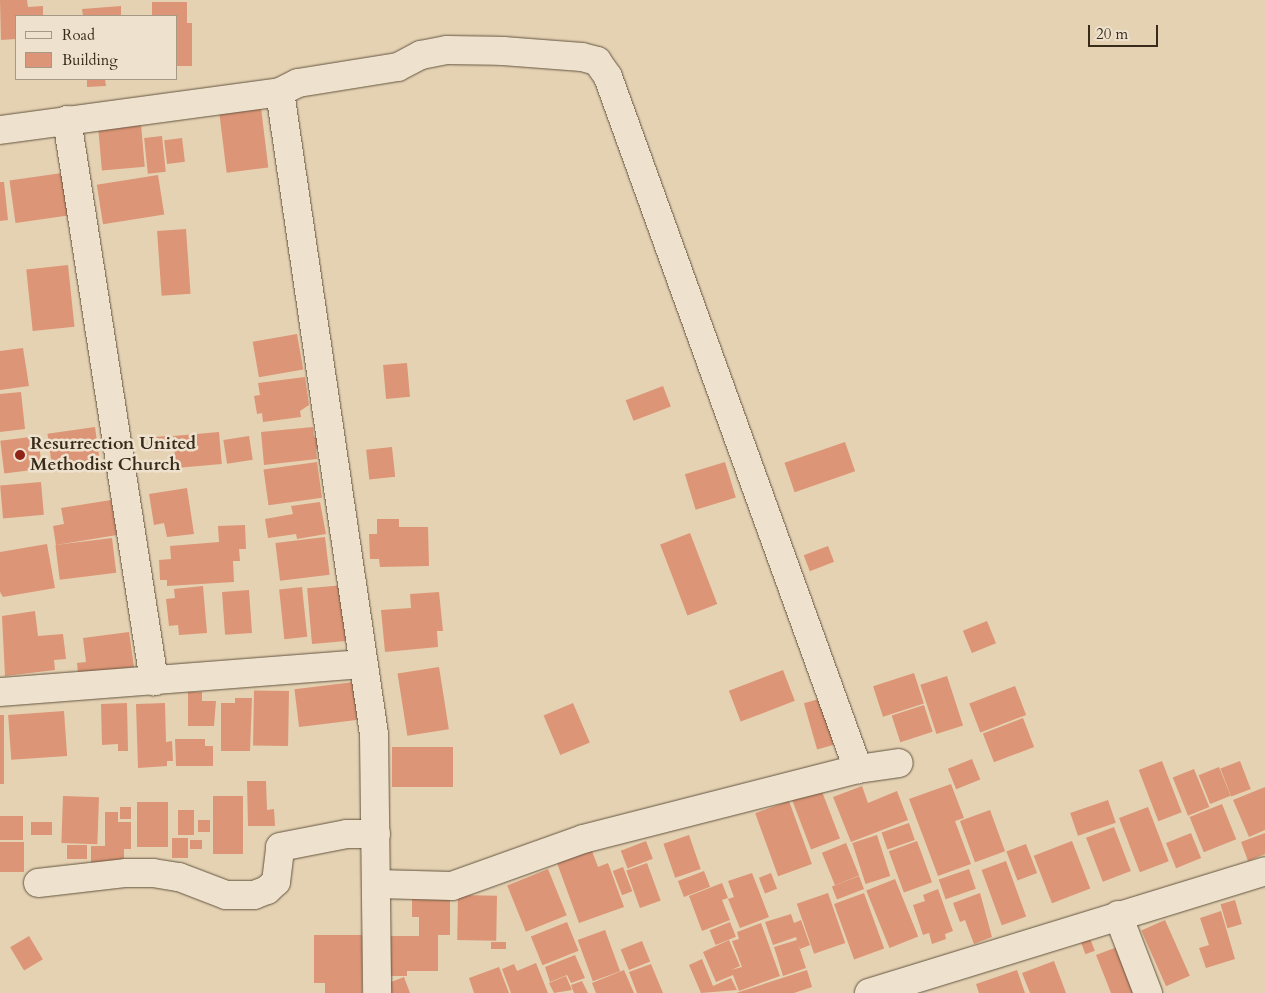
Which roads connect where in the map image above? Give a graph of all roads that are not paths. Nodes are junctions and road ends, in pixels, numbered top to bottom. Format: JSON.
{"nodes":[{"id":1,"x":280,"y":92,"type":"junction"},
{"id":2,"x":67,"y":120,"type":"junction"},
{"id":3,"x":0,"y":130,"type":"edge"},
{"id":4,"x":362,"y":664,"type":"junction"},
{"id":5,"x":154,"y":682,"type":"junction"},
{"id":6,"x":0,"y":692,"type":"edge"},
{"id":7,"x":899,"y":763,"type":"dead end"},
{"id":8,"x":858,"y":769,"type":"junction"},
{"id":9,"x":376,"y":834,"type":"junction"},
{"id":10,"x":1265,"y":871,"type":"edge"},
{"id":11,"x":38,"y":882,"type":"dead end"},
{"id":12,"x":377,"y":884,"type":"junction"},
{"id":13,"x":1118,"y":915,"type":"junction"},
{"id":14,"x":935,"y":983,"type":"edge"},
{"id":15,"x":1148,"y":992,"type":"edge"},
{"id":16,"x":377,"y":993,"type":"edge"},
{"id":17,"x":868,"y":993,"type":"edge"}],
"edges":[{"from":1,"to":2,"type":"street"},
{"from":1,"to":4,"type":"street"},
{"from":1,"to":8,"type":"street"},
{"from":2,"to":3,"type":"street"},
{"from":2,"to":5,"type":"street"},
{"from":4,"to":5,"type":"street"},
{"from":4,"to":9,"type":"street"},
{"from":5,"to":6,"type":"street"},
{"from":7,"to":8,"type":"street"},
{"from":8,"to":12,"type":"street"},
{"from":9,"to":11,"type":"street"},
{"from":9,"to":12,"type":"street"},
{"from":10,"to":13,"type":"street"},
{"from":12,"to":16,"type":"street"},
{"from":13,"to":14,"type":"street"},
{"from":13,"to":15,"type":"street"},
{"from":14,"to":17,"type":"street"}]}
